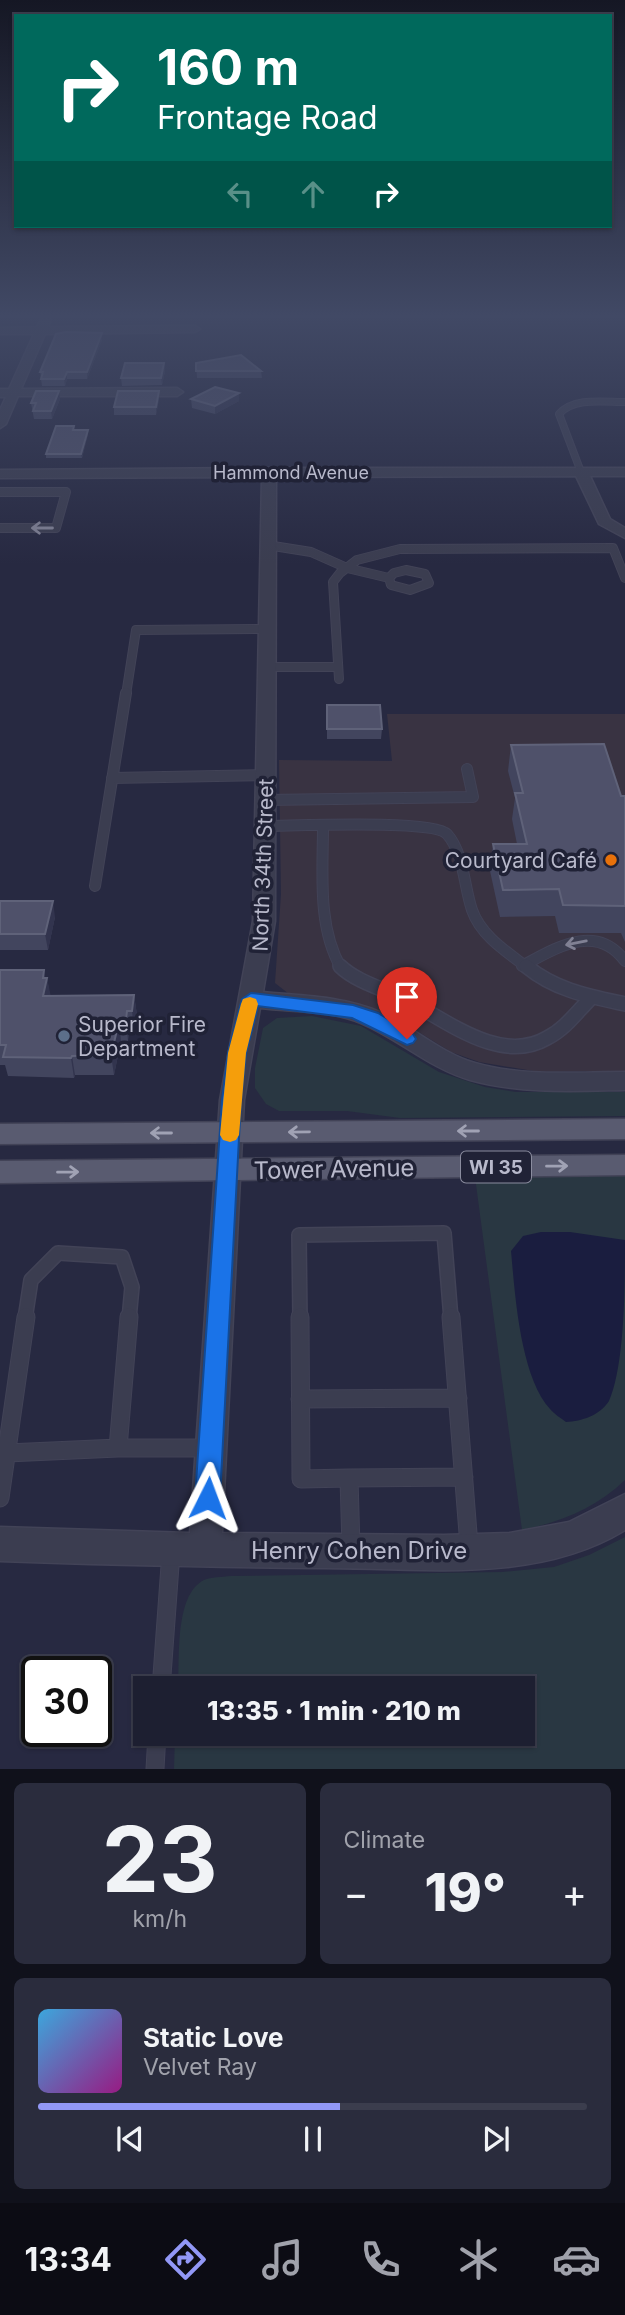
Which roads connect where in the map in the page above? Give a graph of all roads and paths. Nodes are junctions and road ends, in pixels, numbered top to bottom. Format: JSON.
{"nodes":[{"id":1,"x":5,"y":400,"type":"edge"},
{"id":2,"x":625,"y":402,"type":"edge"},
{"id":3,"x":0,"y":424,"type":"edge"},
{"id":4,"x":270,"y":472,"type":"junction"},
{"id":5,"x":581,"y":472,"type":"junction"},
{"id":6,"x":625,"y":472,"type":"edge"},
{"id":7,"x":0,"y":474,"type":"edge"},
{"id":8,"x":0,"y":492,"type":"edge"},
{"id":9,"x":0,"y":528,"type":"edge"},
{"id":10,"x":625,"y":534,"type":"edge"},
{"id":11,"x":267,"y":545,"type":"junction"},
{"id":12,"x":347,"y":568,"type":"junction"},
{"id":13,"x":388,"y":578,"type":"junction"},
{"id":14,"x":625,"y":578,"type":"edge"},
{"id":15,"x":268,"y":629,"type":"junction"},
{"id":16,"x":267,"y":667,"type":"junction"},
{"id":17,"x":338,"y":667,"type":"junction"},
{"id":18,"x":339,"y":679,"type":"dead end"},
{"id":19,"x":467,"y":769,"type":"dead end"},
{"id":20,"x":266,"y":775,"type":"junction"},
{"id":21,"x":112,"y":778,"type":"junction"},
{"id":22,"x":266,"y":800,"type":"junction"},
{"id":23,"x":323,"y":825,"type":"junction"},
{"id":24,"x":265,"y":826,"type":"junction"},
{"id":25,"x":95,"y":886,"type":"dead end"},
{"id":26,"x":625,"y":961,"type":"edge"},
{"id":27,"x":522,"y":966,"type":"junction"},
{"id":28,"x":591,"y":998,"type":"junction"},
{"id":29,"x":251,"y":999,"type":"junction"},
{"id":30,"x":625,"y":1004,"type":"edge"},
{"id":31,"x":625,"y":1081,"type":"edge"},
{"id":32,"x":625,"y":1129,"type":"edge"},
{"id":33,"x":230,"y":1133,"type":"junction"},
{"id":34,"x":0,"y":1134,"type":"edge"},
{"id":35,"x":625,"y":1165,"type":"edge"},
{"id":36,"x":228,"y":1170,"type":"junction"},
{"id":37,"x":0,"y":1172,"type":"edge"},
{"id":38,"x":458,"y":1398,"type":"junction"},
{"id":39,"x":300,"y":1399,"type":"junction"},
{"id":40,"x":118,"y":1448,"type":"junction"},
{"id":41,"x":210,"y":1448,"type":"junction"},
{"id":42,"x":7,"y":1453,"type":"junction"},
{"id":43,"x":464,"y":1477,"type":"junction"},
{"id":44,"x":349,"y":1478,"type":"junction"},
{"id":45,"x":0,"y":1498,"type":"edge"},
{"id":46,"x":625,"y":1510,"type":"edge"},
{"id":47,"x":0,"y":1544,"type":"edge"},
{"id":48,"x":171,"y":1548,"type":"junction"},
{"id":49,"x":205,"y":1549,"type":"junction"},
{"id":50,"x":351,"y":1551,"type":"junction"},
{"id":51,"x":470,"y":1551,"type":"junction"},
{"id":52,"x":161,"y":1676,"type":"edge"},
{"id":53,"x":156,"y":1746,"type":"edge"},
{"id":54,"x":155,"y":1769,"type":"edge"}],
"edges":[{"from":1,"to":3,"type":"street"},
{"from":2,"to":5,"type":"lane"},
{"from":4,"to":5,"type":"street","name":"Hammond Avenue"},
{"from":4,"to":7,"type":"street","name":"Hammond Avenue"},
{"from":4,"to":11,"type":"street","name":"North 34th Street"},
{"from":5,"to":6,"type":"street","name":"Hammond Avenue"},
{"from":5,"to":10,"type":"street"},
{"from":8,"to":9,"type":"lane","one_way":true},
{"from":11,"to":12,"type":"lane"},
{"from":11,"to":15,"type":"street","name":"North 34th Street"},
{"from":12,"to":13,"type":"lane"},
{"from":12,"to":14,"type":"lane"},
{"from":12,"to":17,"type":"lane"},
{"from":13,"to":13,"type":"lane"},
{"from":15,"to":16,"type":"street","name":"North 34th Street"},
{"from":15,"to":21,"type":"lane"},
{"from":16,"to":17,"type":"lane"},
{"from":16,"to":20,"type":"street","name":"North 34th Street"},
{"from":17,"to":18,"type":"lane"},
{"from":19,"to":22,"type":"lane"},
{"from":20,"to":21,"type":"lane"},
{"from":20,"to":22,"type":"street","name":"North 34th Street"},
{"from":21,"to":25,"type":"lane"},
{"from":22,"to":24,"type":"street","name":"North 34th Street"},
{"from":23,"to":24,"type":"lane"},
{"from":23,"to":27,"type":"lane"},
{"from":23,"to":28,"type":"lane"},
{"from":24,"to":29,"type":"street","name":"North 34th Street"},
{"from":26,"to":27,"type":"lane","one_way":true},
{"from":27,"to":28,"type":"lane"},
{"from":28,"to":30,"type":"lane"},
{"from":29,"to":31,"type":"street"},
{"from":29,"to":33,"type":"street","name":"North 34th Street"},
{"from":32,"to":33,"type":"main road","name":"Tower Avenue","number":"WI 35","one_way":true},
{"from":33,"to":34,"type":"main road","name":"Tower Avenue","number":"WI 35","one_way":true},
{"from":33,"to":36,"type":"street","name":"North 34th Street"},
{"from":36,"to":35,"type":"main road","name":"Tower Avenue","number":"WI 35","one_way":true},
{"from":37,"to":36,"type":"main road","name":"Tower Avenue","number":"WI 35","one_way":true},
{"from":36,"to":41,"type":"street","name":"North 34th Street"},
{"from":38,"to":39,"type":"lane"},
{"from":38,"to":39,"type":"lane"},
{"from":38,"to":43,"type":"lane"},
{"from":39,"to":44,"type":"lane"},
{"from":40,"to":41,"type":"lane"},
{"from":40,"to":42,"type":"lane"},
{"from":40,"to":42,"type":"lane"},
{"from":41,"to":49,"type":"street","name":"North 34th Street"},
{"from":42,"to":45,"type":"lane"},
{"from":43,"to":44,"type":"lane"},
{"from":43,"to":51,"type":"lane"},
{"from":44,"to":50,"type":"lane"},
{"from":46,"to":51,"type":"street","name":"Henry Cohen Drive"},
{"from":47,"to":48,"type":"street","name":"Henry Cohen Drive"},
{"from":48,"to":49,"type":"street","name":"Henry Cohen Drive"},
{"from":48,"to":52,"type":"lane"},
{"from":49,"to":50,"type":"street","name":"Henry Cohen Drive"},
{"from":50,"to":51,"type":"street","name":"Henry Cohen Drive"},
{"from":53,"to":54,"type":"lane"}]}
